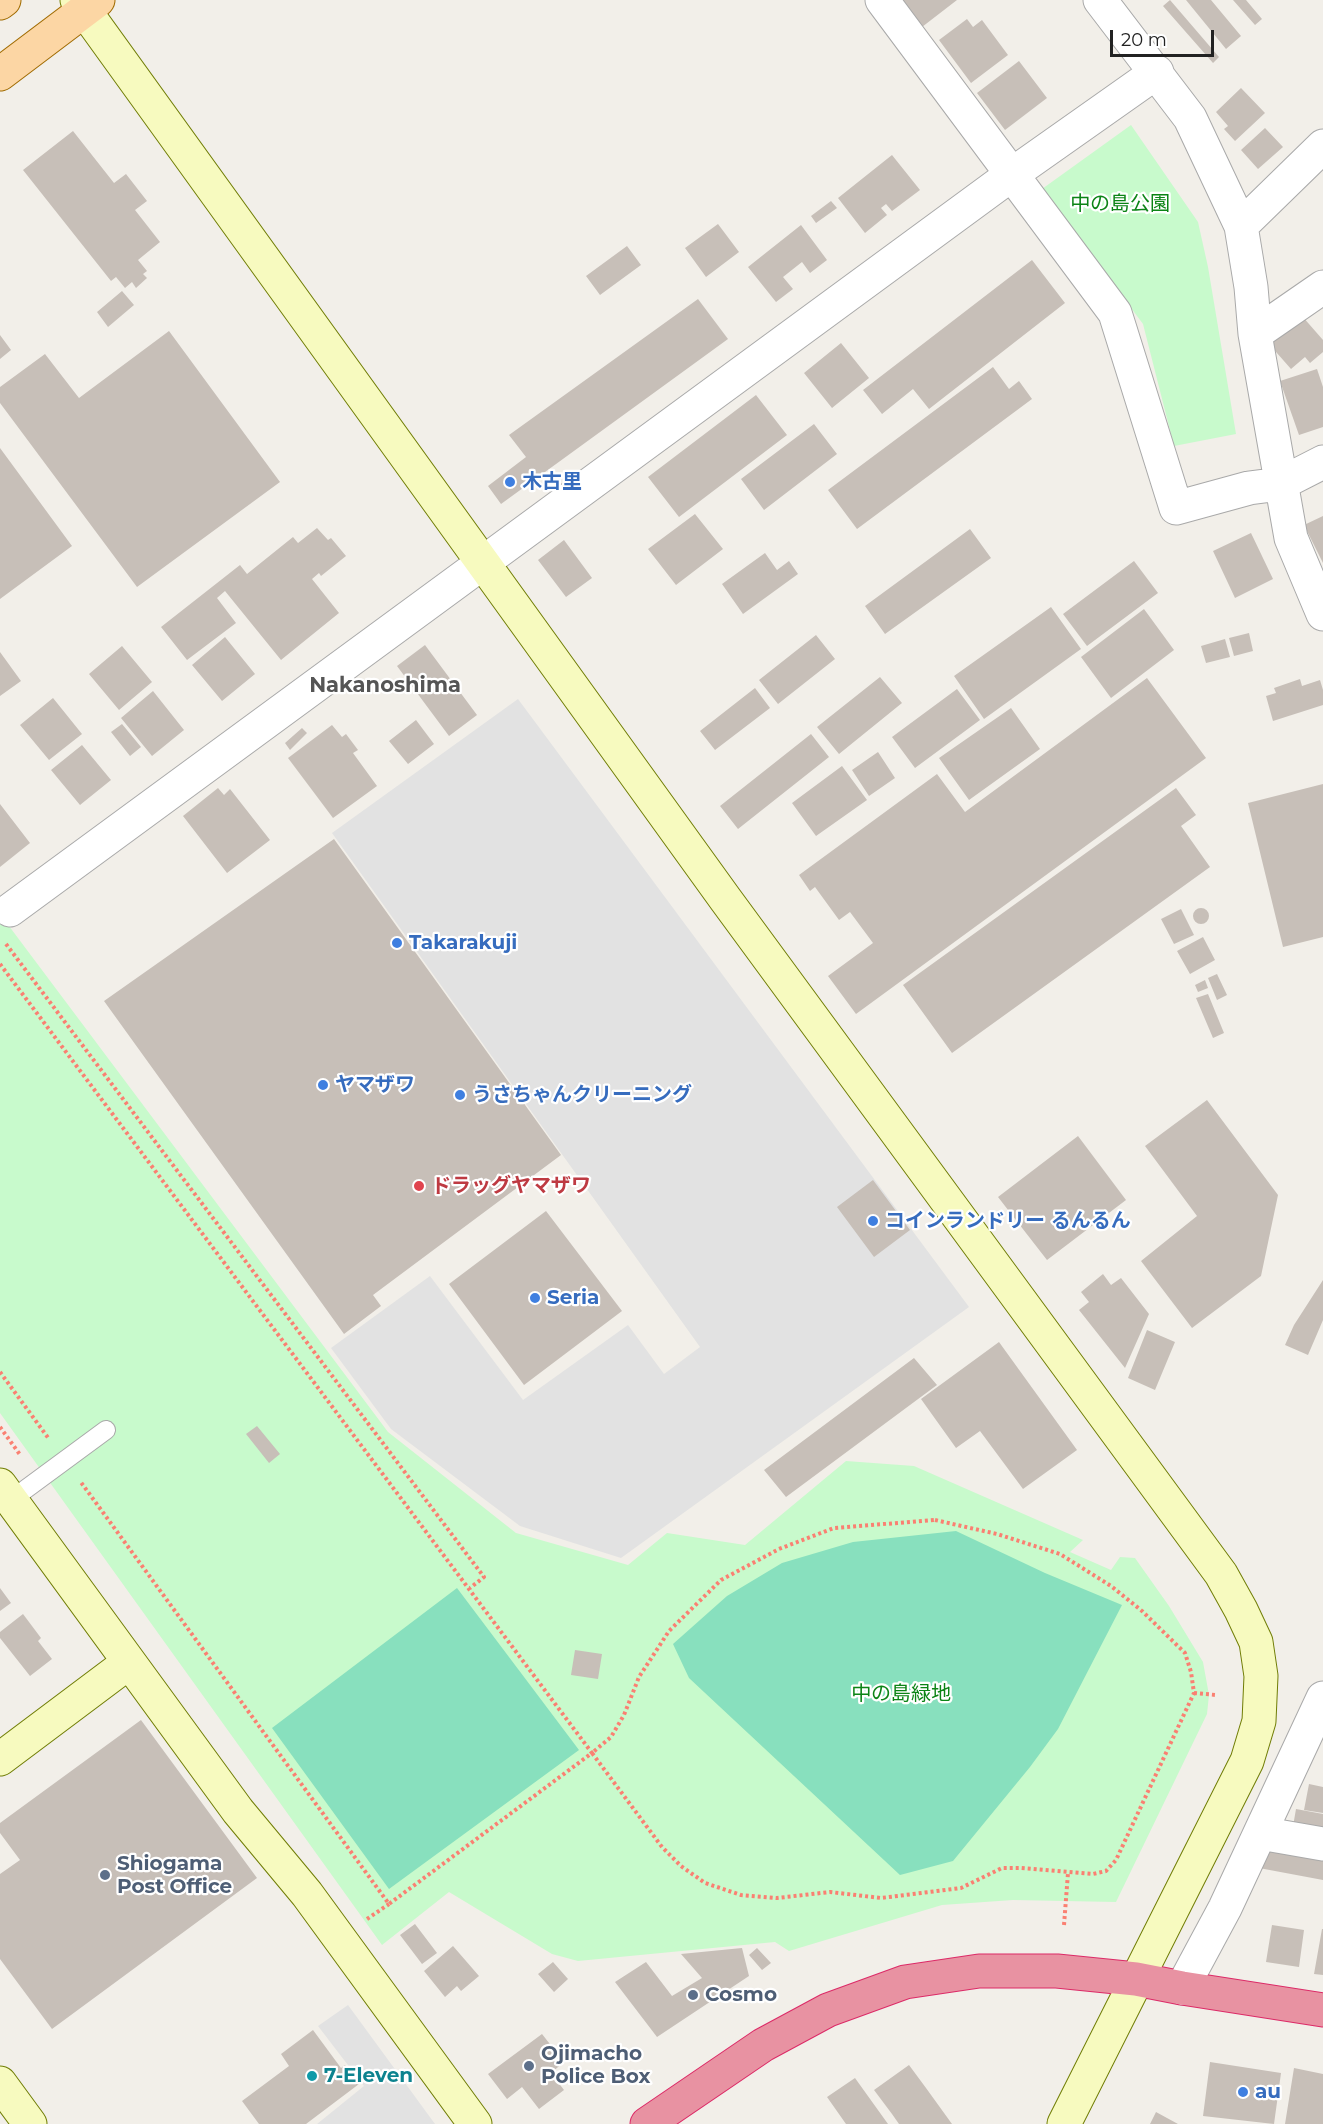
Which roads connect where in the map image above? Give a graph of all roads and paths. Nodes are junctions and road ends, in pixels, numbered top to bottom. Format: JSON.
{"nodes":[{"id":1,"x":4,"y":0,"type":"edge"},
{"id":2,"x":882,"y":0,"type":"edge"},
{"id":3,"x":1100,"y":0,"type":"edge"},
{"id":4,"x":0,"y":3,"type":"edge"},
{"id":5,"x":86,"y":3,"type":"edge"},
{"id":6,"x":1157,"y":72,"type":"junction"},
{"id":7,"x":0,"y":74,"type":"edge"},
{"id":8,"x":1323,"y":146,"type":"edge"},
{"id":9,"x":1011,"y":175,"type":"junction"},
{"id":10,"x":1241,"y":226,"type":"junction"},
{"id":11,"x":1323,"y":287,"type":"edge"},
{"id":12,"x":1255,"y":334,"type":"junction"},
{"id":13,"x":1323,"y":462,"type":"edge"},
{"id":14,"x":1280,"y":484,"type":"junction"},
{"id":15,"x":482,"y":562,"type":"junction"},
{"id":16,"x":1321,"y":603,"type":"edge"},
{"id":17,"x":5,"y":923,"type":"edge"},
{"id":18,"x":0,"y":964,"type":"edge"},
{"id":19,"x":0,"y":1372,"type":"edge"},
{"id":20,"x":106,"y":1430,"type":"dead end"},
{"id":21,"x":64,"y":1460,"type":"junction"},
{"id":22,"x":5,"y":1493,"type":"edge"},
{"id":23,"x":470,"y":1588,"type":"junction"},
{"id":24,"x":128,"y":1663,"type":"junction"},
{"id":25,"x":1194,"y":1693,"type":"junction"},
{"id":26,"x":1216,"y":1695,"type":"dead end"},
{"id":27,"x":1323,"y":1698,"type":"edge"},
{"id":28,"x":592,"y":1753,"type":"junction"},
{"id":29,"x":0,"y":1759,"type":"edge"},
{"id":30,"x":1260,"y":1833,"type":"junction"},
{"id":31,"x":1323,"y":1844,"type":"edge"},
{"id":32,"x":1068,"y":1873,"type":"junction"},
{"id":33,"x":1064,"y":1925,"type":"dead end"},
{"id":34,"x":1136,"y":1979,"type":"junction"},
{"id":35,"x":1182,"y":1989,"type":"junction"},
{"id":36,"x":1323,"y":2010,"type":"edge"},
{"id":37,"x":0,"y":2083,"type":"edge"},
{"id":38,"x":30,"y":2124,"type":"edge"},
{"id":39,"x":475,"y":2124,"type":"edge"},
{"id":40,"x":647,"y":2124,"type":"edge"},
{"id":41,"x":1064,"y":2124,"type":"edge"}],
"edges":[{"from":1,"to":4,"type":"main road"},
{"from":2,"to":9,"type":"street"},
{"from":3,"to":6,"type":"street"},
{"from":5,"to":7,"type":"main road"},
{"from":5,"to":15,"type":"street"},
{"from":6,"to":9,"type":"street"},
{"from":6,"to":10,"type":"street"},
{"from":8,"to":10,"type":"street"},
{"from":9,"to":14,"type":"street"},
{"from":9,"to":15,"type":"street"},
{"from":10,"to":12,"type":"street"},
{"from":11,"to":12,"type":"street"},
{"from":12,"to":14,"type":"street"},
{"from":13,"to":14,"type":"street"},
{"from":14,"to":16,"type":"street"},
{"from":15,"to":17,"type":"street"},
{"from":15,"to":34,"type":"street"},
{"from":17,"to":23,"type":"path"},
{"from":18,"to":23,"type":"path"},
{"from":19,"to":21,"type":"path"},
{"from":20,"to":21,"type":"lane"},
{"from":21,"to":22,"type":"lane"},
{"from":21,"to":28,"type":"path"},
{"from":22,"to":24,"type":"street"},
{"from":23,"to":28,"type":"path"},
{"from":24,"to":29,"type":"street"},
{"from":24,"to":39,"type":"street"},
{"from":25,"to":26,"type":"path"},
{"from":25,"to":28,"type":"path"},
{"from":25,"to":32,"type":"path"},
{"from":27,"to":30,"type":"street"},
{"from":28,"to":32,"type":"path"},
{"from":30,"to":31,"type":"street"},
{"from":30,"to":35,"type":"street"},
{"from":32,"to":33,"type":"path"},
{"from":34,"to":35,"type":"highway"},
{"from":34,"to":40,"type":"highway"},
{"from":34,"to":41,"type":"street"},
{"from":35,"to":36,"type":"highway"},
{"from":37,"to":38,"type":"street"}]}
